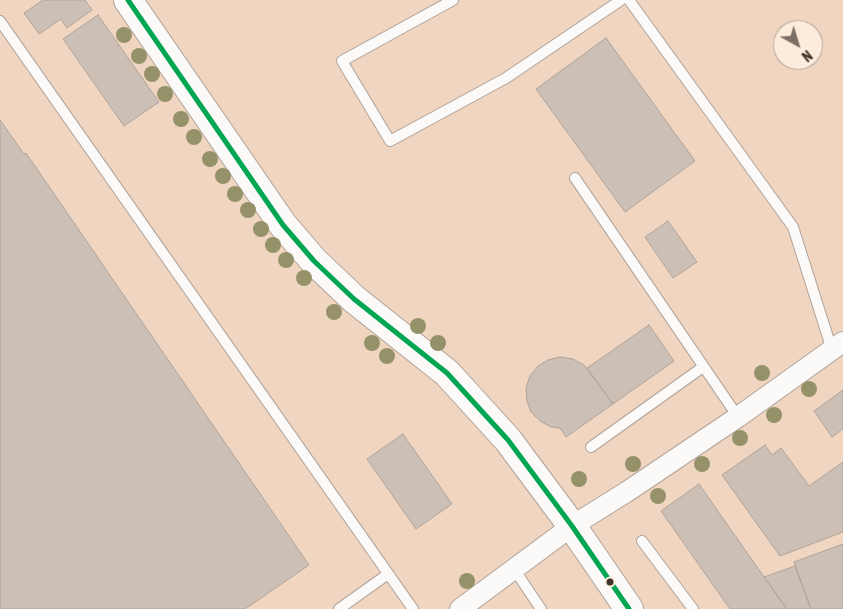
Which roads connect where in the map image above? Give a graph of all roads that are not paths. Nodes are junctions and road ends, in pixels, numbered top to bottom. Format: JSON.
{"nodes":[{"id":1,"x":128,"y":0,"type":"edge"},
{"id":2,"x":453,"y":0,"type":"edge"},
{"id":3,"x":622,"y":0,"type":"edge"},
{"id":4,"x":629,"y":0,"type":"edge"},
{"id":5,"x":0,"y":21,"type":"edge"},
{"id":6,"x":575,"y":178,"type":"dead end"},
{"id":7,"x":837,"y":346,"type":"edge"},
{"id":8,"x":703,"y":366,"type":"junction"},
{"id":9,"x":738,"y":417,"type":"junction"},
{"id":10,"x":591,"y":447,"type":"dead end"},
{"id":11,"x":572,"y":526,"type":"junction"},
{"id":12,"x":642,"y":541,"type":"dead end"},
{"id":13,"x":514,"y":569,"type":"junction"},
{"id":14,"x":388,"y":574,"type":"junction"},
{"id":15,"x":339,"y":609,"type":"edge"},
{"id":16,"x":413,"y":609,"type":"edge"},
{"id":17,"x":460,"y":609,"type":"edge"},
{"id":18,"x":542,"y":609,"type":"edge"},
{"id":19,"x":629,"y":609,"type":"edge"},
{"id":20,"x":693,"y":609,"type":"edge"}],
"edges":[{"from":1,"to":11,"type":"main road"},
{"from":2,"to":3,"type":"lane"},
{"from":4,"to":7,"type":"lane"},
{"from":5,"to":14,"type":"lane"},
{"from":6,"to":8,"type":"lane"},
{"from":7,"to":9,"type":"street"},
{"from":8,"to":9,"type":"lane"},
{"from":8,"to":10,"type":"lane"},
{"from":9,"to":11,"type":"street"},
{"from":11,"to":13,"type":"street"},
{"from":11,"to":19,"type":"main road"},
{"from":12,"to":20,"type":"lane"},
{"from":13,"to":17,"type":"street"},
{"from":13,"to":18,"type":"lane"},
{"from":14,"to":15,"type":"lane"},
{"from":14,"to":16,"type":"lane"}]}
